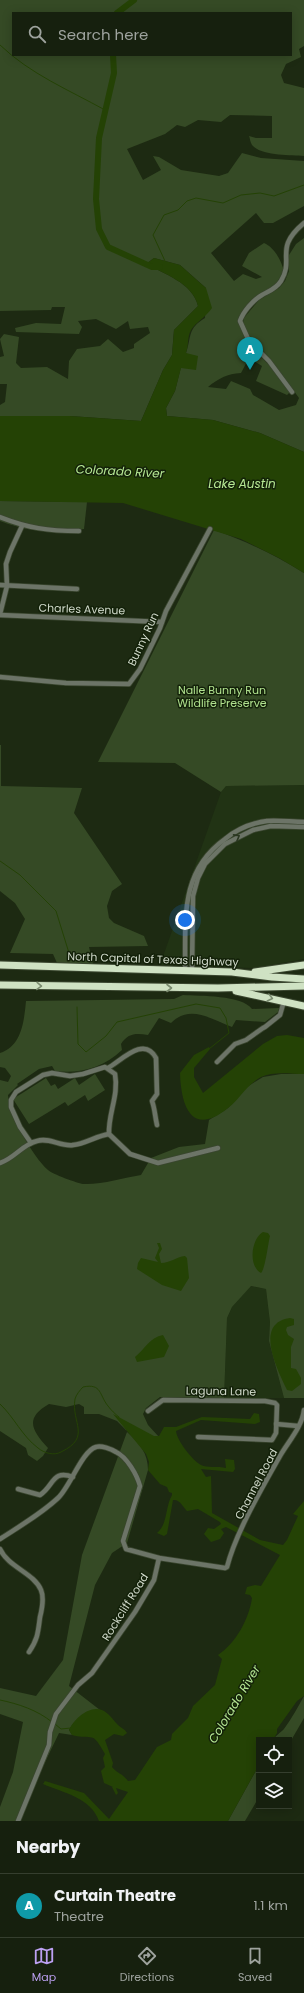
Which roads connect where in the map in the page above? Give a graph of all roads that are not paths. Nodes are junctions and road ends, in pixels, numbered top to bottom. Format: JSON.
{"nodes":[{"id":1,"x":304,"y":223,"type":"edge"},
{"id":2,"x":292,"y":392,"type":"dead end"},
{"id":3,"x":0,"y":517,"type":"edge"},
{"id":4,"x":22,"y":526,"type":"junction"},
{"id":5,"x":210,"y":529,"type":"dead end"},
{"id":6,"x":79,"y":531,"type":"dead end"},
{"id":7,"x":0,"y":585,"type":"edge"},
{"id":8,"x":7,"y":586,"type":"junction"},
{"id":9,"x":77,"y":589,"type":"dead end"},
{"id":10,"x":0,"y":615,"type":"edge"},
{"id":11,"x":162,"y":622,"type":"junction"},
{"id":12,"x":0,"y":677,"type":"edge"},
{"id":13,"x":304,"y":822,"type":"edge"},
{"id":14,"x":281,"y":824,"type":"junction"},
{"id":15,"x":304,"y":827,"type":"edge"},
{"id":16,"x":0,"y":965,"type":"edge"},
{"id":17,"x":304,"y":965,"type":"edge"},
{"id":18,"x":188,"y":970,"type":"junction"},
{"id":19,"x":239,"y":972,"type":"junction"},
{"id":20,"x":304,"y":979,"type":"edge"},
{"id":21,"x":0,"y":984,"type":"edge"},
{"id":22,"x":304,"y":986,"type":"edge"},
{"id":23,"x":218,"y":988,"type":"junction"},
{"id":24,"x":284,"y":1001,"type":"junction"},
{"id":25,"x":304,"y":1006,"type":"edge"},
{"id":26,"x":217,"y":1062,"type":"dead end"},
{"id":27,"x":108,"y":1068,"type":"junction"},
{"id":28,"x":157,"y":1125,"type":"dead end"},
{"id":29,"x":109,"y":1134,"type":"junction"},
{"id":30,"x":31,"y":1143,"type":"junction"},
{"id":31,"x":218,"y":1148,"type":"dead end"},
{"id":32,"x":0,"y":1163,"type":"edge"},
{"id":33,"x":304,"y":1410,"type":"edge"},
{"id":34,"x":148,"y":1411,"type":"dead end"},
{"id":35,"x":276,"y":1424,"type":"junction"},
{"id":36,"x":298,"y":1426,"type":"junction"},
{"id":37,"x":198,"y":1437,"type":"dead end"},
{"id":38,"x":72,"y":1477,"type":"junction"},
{"id":39,"x":18,"y":1489,"type":"dead end"},
{"id":40,"x":0,"y":1539,"type":"edge"},
{"id":41,"x":0,"y":1549,"type":"edge"},
{"id":42,"x":159,"y":1558,"type":"junction"},
{"id":43,"x":29,"y":1652,"type":"dead end"},
{"id":44,"x":18,"y":1821,"type":"edge"}],
"edges":[{"from":1,"to":2,"type":"street"},
{"from":3,"to":4,"type":"street"},
{"from":4,"to":6,"type":"street"},
{"from":4,"to":8,"type":"street"},
{"from":5,"to":11,"type":"street","name":"Bunny Run"},
{"from":7,"to":8,"type":"street"},
{"from":8,"to":9,"type":"street"},
{"from":8,"to":10,"type":"street"},
{"from":10,"to":11,"type":"street","name":"Charles Avenue"},
{"from":11,"to":12,"type":"street","name":"Bunny Run"},
{"from":13,"to":14,"type":"street"},
{"from":14,"to":15,"type":"street"},
{"from":14,"to":18,"type":"street"},
{"from":16,"to":18,"type":"highway","name":"North Capital of Texas Highway"},
{"from":17,"to":19,"type":"highway"},
{"from":18,"to":19,"type":"highway","name":"North Capital of Texas Highway"},
{"from":19,"to":20,"type":"highway","name":"North Capital of Texas Highway"},
{"from":21,"to":23,"type":"highway","one_way":true},
{"from":22,"to":23,"type":"highway"},
{"from":23,"to":24,"type":"highway","one_way":true},
{"from":24,"to":25,"type":"highway"},
{"from":24,"to":26,"type":"street"},
{"from":27,"to":28,"type":"street"},
{"from":27,"to":29,"type":"street"},
{"from":27,"to":30,"type":"street"},
{"from":29,"to":30,"type":"street"},
{"from":29,"to":31,"type":"street"},
{"from":30,"to":32,"type":"street"},
{"from":33,"to":36,"type":"street","name":"Channel Road"},
{"from":34,"to":35,"type":"street","name":"Laguna Lane"},
{"from":35,"to":36,"type":"street"},
{"from":35,"to":37,"type":"street","name":"Laguna Lane"},
{"from":36,"to":42,"type":"street","name":"Channel Road"},
{"from":38,"to":39,"type":"street"},
{"from":38,"to":40,"type":"street"},
{"from":38,"to":42,"type":"street"},
{"from":41,"to":43,"type":"street"},
{"from":42,"to":44,"type":"street","name":"Rockcliff Road"}]}
